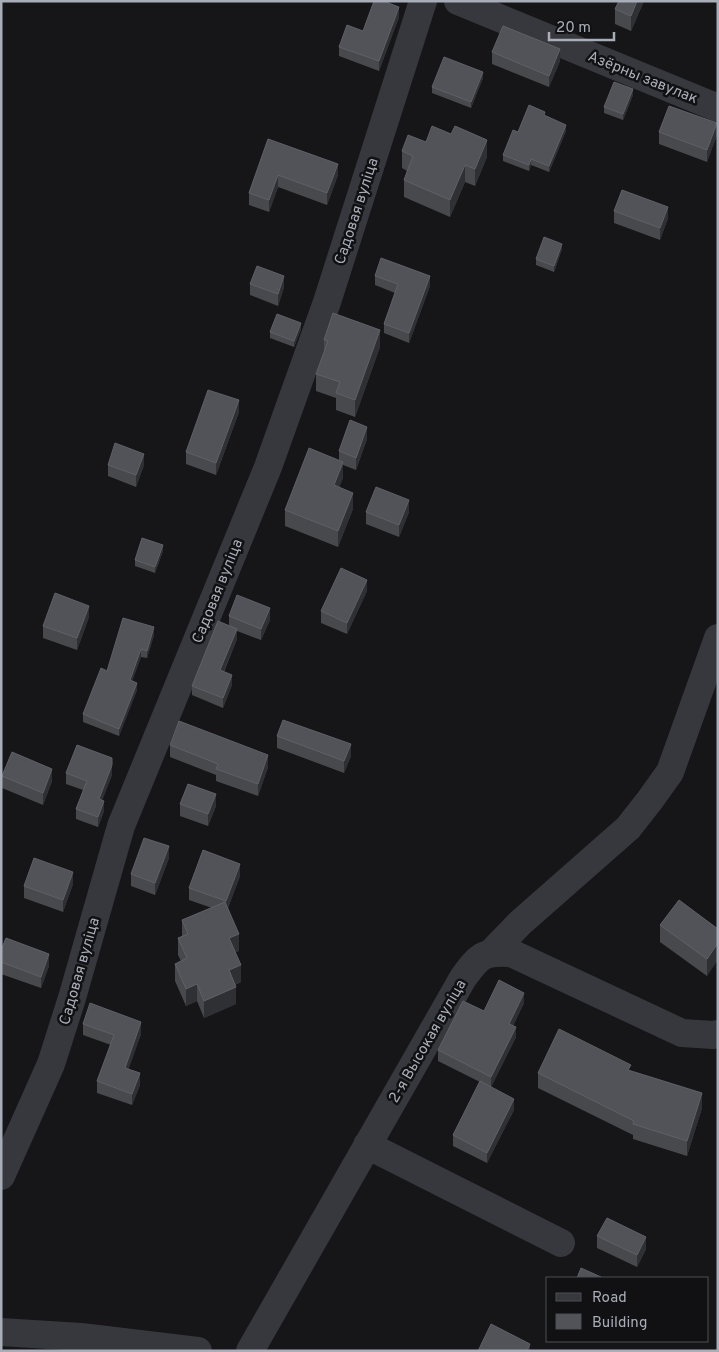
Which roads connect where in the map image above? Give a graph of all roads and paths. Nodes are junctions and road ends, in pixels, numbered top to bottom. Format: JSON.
{"nodes":[{"id":1,"x":423,"y":1,"type":"edge"},
{"id":2,"x":458,"y":1,"type":"edge"},
{"id":3,"x":718,"y":108,"type":"edge"},
{"id":4,"x":717,"y":640,"type":"edge"},
{"id":5,"x":492,"y":952,"type":"junction"},
{"id":6,"x":718,"y":1034,"type":"edge"},
{"id":7,"x":368,"y":1145,"type":"junction"},
{"id":8,"x":1,"y":1176,"type":"edge"},
{"id":9,"x":561,"y":1243,"type":"dead end"},
{"id":10,"x":1,"y":1332,"type":"edge"},
{"id":11,"x":84,"y":1344,"type":"edge"},
{"id":12,"x":198,"y":1351,"type":"edge"},
{"id":13,"x":250,"y":1351,"type":"edge"}],
"edges":[{"from":1,"to":8,"type":"street","name":"Садовая вуліца"},
{"from":2,"to":3,"type":"street","name":"Азёрны завулак"},
{"from":4,"to":5,"type":"street","name":"2-я Высокая вуліца"},
{"from":5,"to":6,"type":"street"},
{"from":5,"to":7,"type":"street","name":"2-я Высокая вуліца"},
{"from":7,"to":9,"type":"street"},
{"from":7,"to":13,"type":"street","name":"2-я Высокая вуліца"},
{"from":10,"to":11,"type":"street"},
{"from":11,"to":12,"type":"street"}]}
